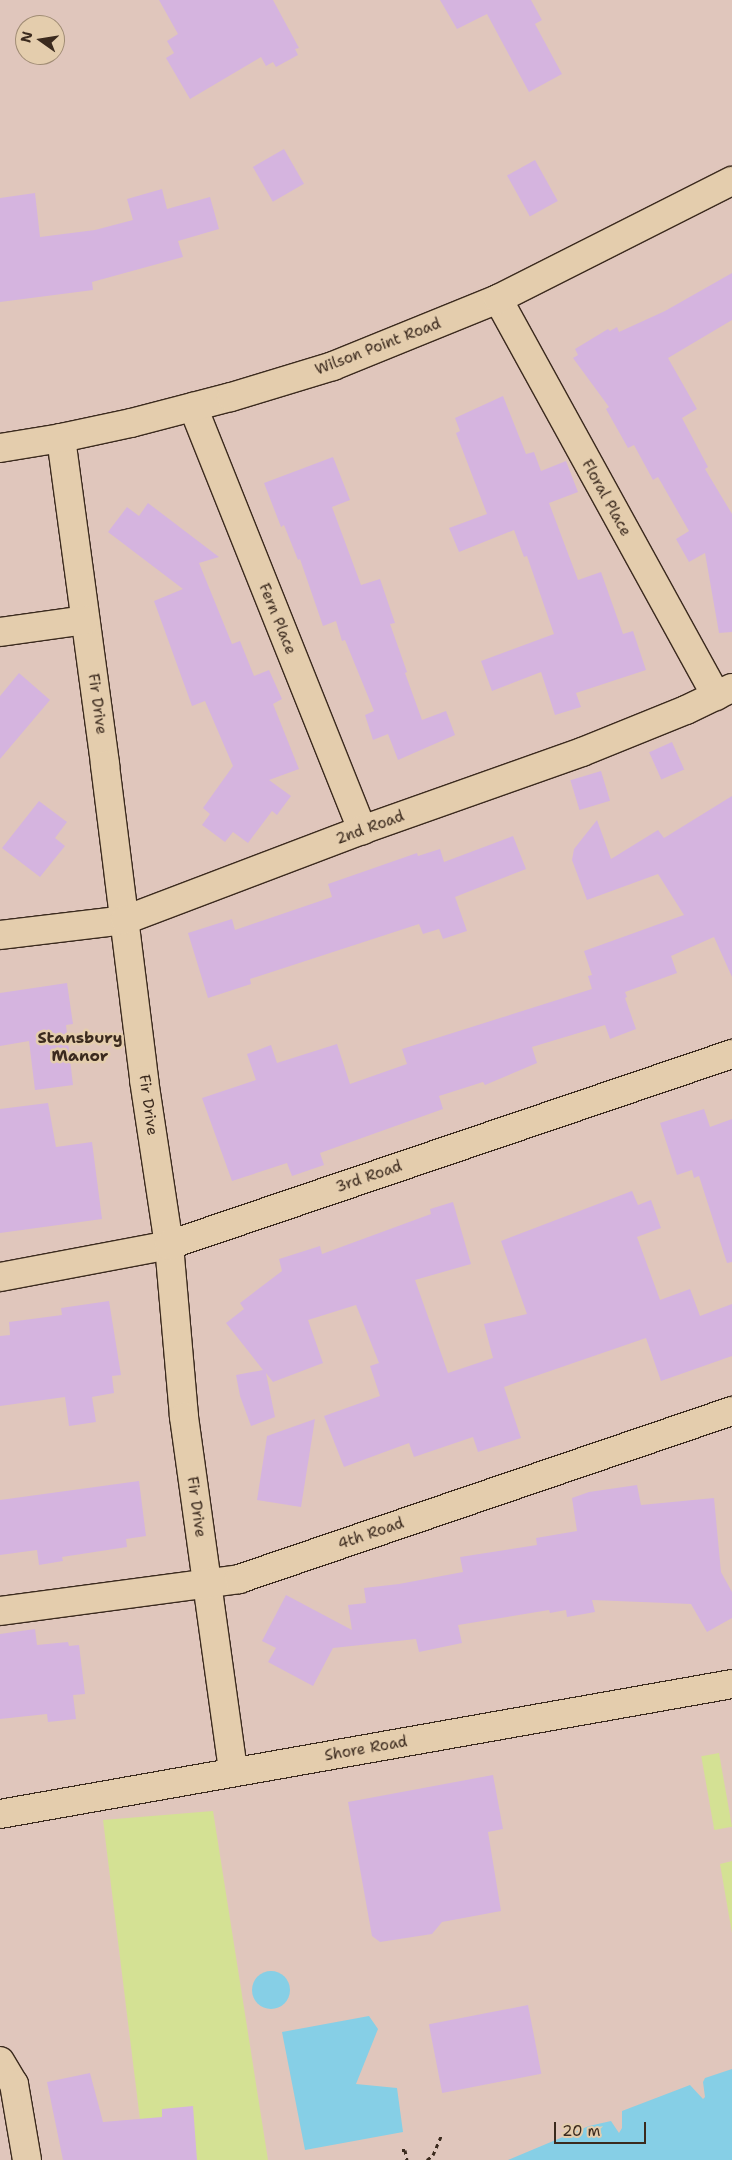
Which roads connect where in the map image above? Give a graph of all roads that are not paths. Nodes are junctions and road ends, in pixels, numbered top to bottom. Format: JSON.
{"nodes":[{"id":1,"x":732,"y":181,"type":"edge"},
{"id":2,"x":498,"y":300,"type":"junction"},
{"id":3,"x":193,"y":408,"type":"junction"},
{"id":4,"x":61,"y":438,"type":"junction"},
{"id":5,"x":0,"y":448,"type":"edge"},
{"id":6,"x":85,"y":620,"type":"junction"},
{"id":7,"x":0,"y":632,"type":"edge"},
{"id":8,"x":724,"y":692,"type":"edge"},
{"id":9,"x":362,"y":830,"type":"junction"},
{"id":10,"x":125,"y":920,"type":"junction"},
{"id":11,"x":0,"y":935,"type":"edge"},
{"id":12,"x":732,"y":1054,"type":"edge"},
{"id":13,"x":168,"y":1245,"type":"junction"},
{"id":14,"x":0,"y":1277,"type":"edge"},
{"id":15,"x":732,"y":1411,"type":"edge"},
{"id":16,"x":207,"y":1582,"type":"junction"},
{"id":17,"x":0,"y":1611,"type":"edge"},
{"id":18,"x":732,"y":1684,"type":"edge"},
{"id":19,"x":233,"y":1772,"type":"junction"},
{"id":20,"x":0,"y":1814,"type":"edge"},
{"id":21,"x":0,"y":2061,"type":"edge"},
{"id":22,"x":27,"y":2160,"type":"edge"}],
"edges":[{"from":1,"to":2,"type":"street","name":"Wilson Point Road"},
{"from":2,"to":3,"type":"street","name":"Wilson Point Road"},
{"from":2,"to":8,"type":"street","name":"Floral Place"},
{"from":3,"to":4,"type":"street","name":"Wilson Point Road"},
{"from":3,"to":9,"type":"street","name":"Fern Place"},
{"from":4,"to":5,"type":"street","name":"Wilson Point Road"},
{"from":4,"to":6,"type":"street","name":"Fir Drive"},
{"from":6,"to":7,"type":"street"},
{"from":6,"to":10,"type":"street","name":"Fir Drive"},
{"from":8,"to":9,"type":"street","name":"2nd Road"},
{"from":9,"to":10,"type":"street","name":"2nd Road"},
{"from":10,"to":11,"type":"street","name":"2nd Road"},
{"from":10,"to":13,"type":"street","name":"Fir Drive"},
{"from":12,"to":13,"type":"street","name":"3rd Road"},
{"from":13,"to":14,"type":"street","name":"3rd Road"},
{"from":13,"to":16,"type":"street","name":"Fir Drive"},
{"from":15,"to":16,"type":"street","name":"4th Road"},
{"from":16,"to":17,"type":"street","name":"4th Road"},
{"from":16,"to":19,"type":"street","name":"Fir Drive"},
{"from":18,"to":19,"type":"street","name":"Shore Road"},
{"from":19,"to":20,"type":"street","name":"Shore Road"},
{"from":21,"to":22,"type":"street"}]}
